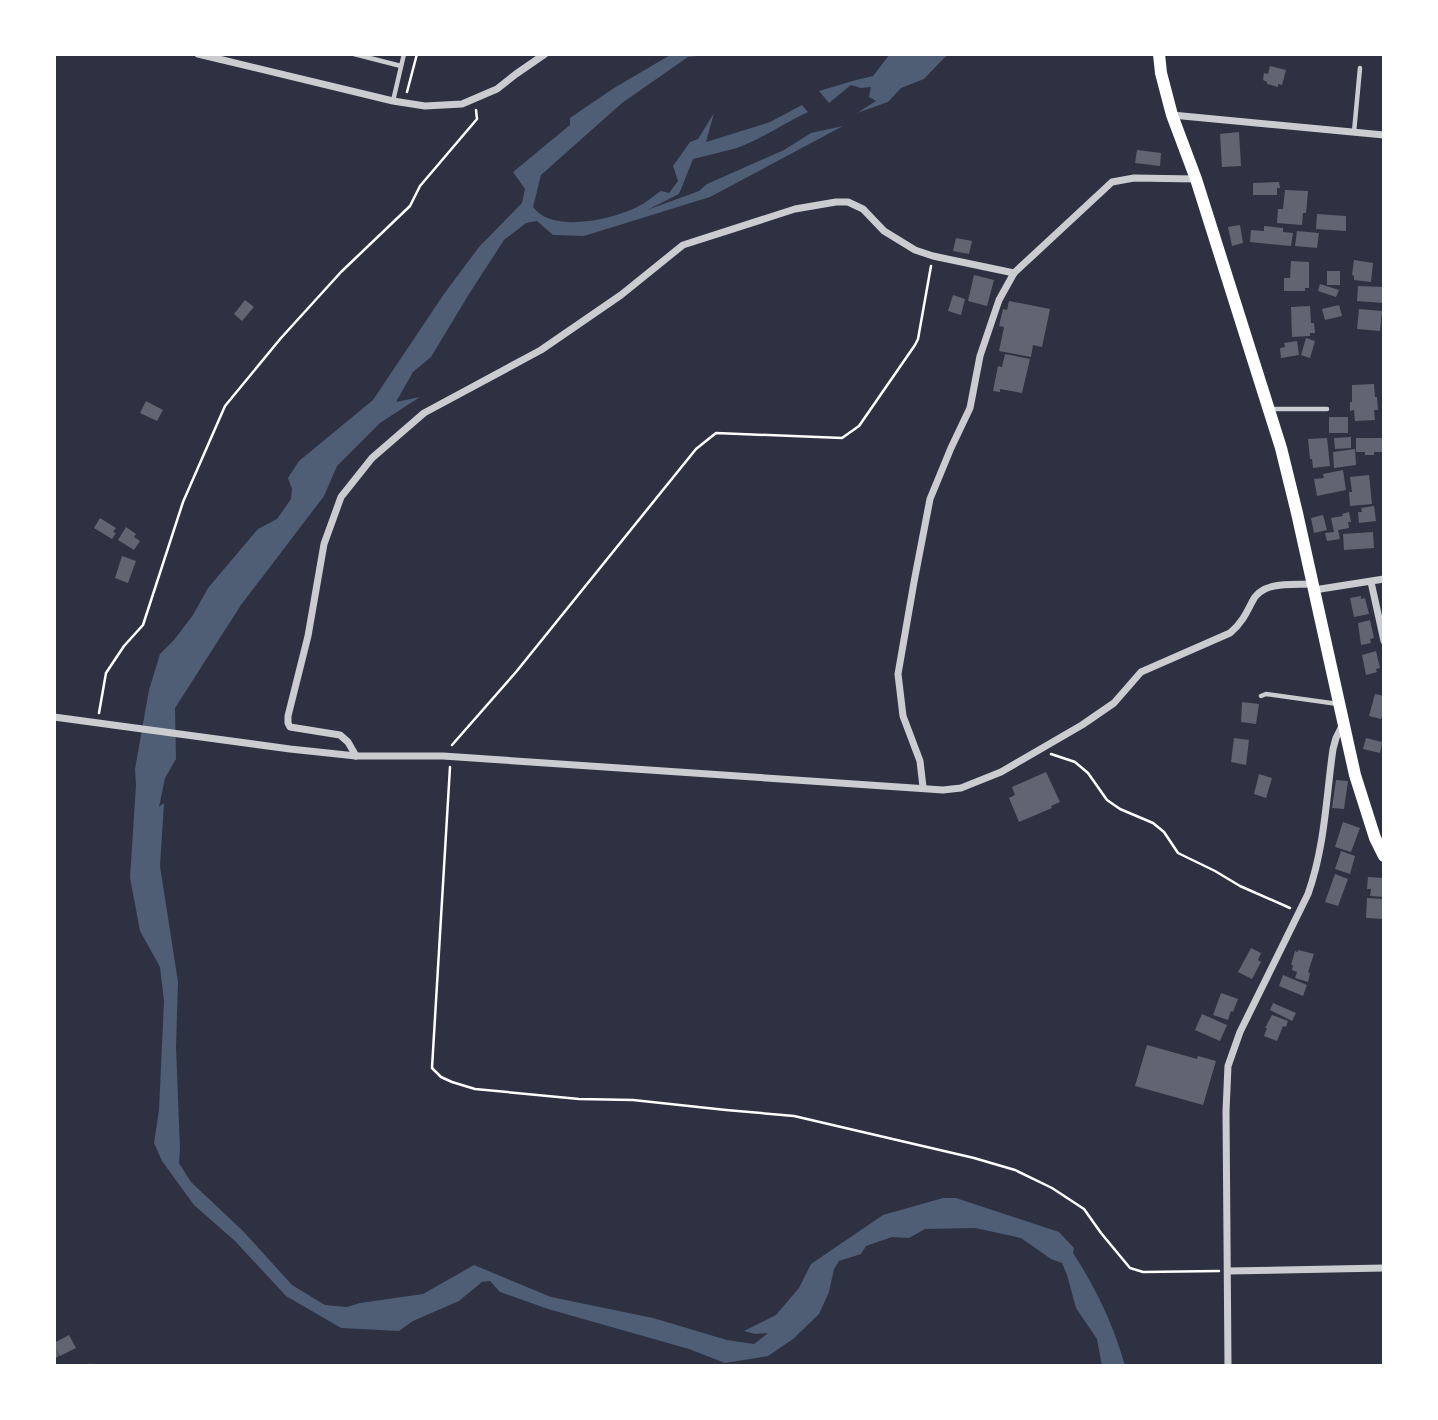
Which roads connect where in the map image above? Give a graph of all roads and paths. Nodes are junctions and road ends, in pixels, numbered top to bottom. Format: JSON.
{"nodes":[{"id":1,"x":198,"y":54,"type":"edge"},
{"id":2,"x":354,"y":54,"type":"edge"},
{"id":3,"x":404,"y":54,"type":"edge"},
{"id":4,"x":417,"y":54,"type":"edge"},
{"id":5,"x":545,"y":54,"type":"edge"},
{"id":6,"x":1159,"y":54,"type":"edge"},
{"id":7,"x":401,"y":66,"type":"junction"},
{"id":8,"x":1360,"y":68,"type":"dead end"},
{"id":9,"x":474,"y":100,"type":"junction"},
{"id":10,"x":393,"y":101,"type":"junction"},
{"id":11,"x":404,"y":102,"type":"junction"},
{"id":12,"x":1172,"y":115,"type":"junction"},
{"id":13,"x":1354,"y":132,"type":"junction"},
{"id":14,"x":1384,"y":135,"type":"edge"},
{"id":15,"x":1196,"y":179,"type":"junction"},
{"id":16,"x":933,"y":256,"type":"junction"},
{"id":17,"x":1014,"y":273,"type":"junction"},
{"id":18,"x":1269,"y":409,"type":"junction"},
{"id":19,"x":1327,"y":409,"type":"dead end"},
{"id":20,"x":1384,"y":579,"type":"edge"},
{"id":21,"x":1371,"y":582,"type":"junction"},
{"id":22,"x":1313,"y":587,"type":"junction"},
{"id":23,"x":1384,"y":641,"type":"edge"},
{"id":24,"x":1261,"y":696,"type":"dead end"},
{"id":25,"x":1338,"y":704,"type":"junction"},
{"id":26,"x":54,"y":717,"type":"edge"},
{"id":27,"x":97,"y":724,"type":"junction"},
{"id":28,"x":1343,"y":725,"type":"junction"},
{"id":29,"x":1038,"y":751,"type":"junction"},
{"id":30,"x":356,"y":756,"type":"junction"},
{"id":31,"x":446,"y":756,"type":"junction"},
{"id":32,"x":923,"y":787,"type":"junction"},
{"id":33,"x":1384,"y":856,"type":"edge"},
{"id":34,"x":1299,"y":912,"type":"junction"},
{"id":35,"x":1384,"y":1268,"type":"edge"},
{"id":36,"x":1228,"y":1271,"type":"junction"},
{"id":37,"x":1228,"y":1366,"type":"edge"}],
"edges":[{"from":1,"to":10,"type":"street"},
{"from":2,"to":7,"type":"lane"},
{"from":3,"to":7,"type":"lane"},
{"from":4,"to":11,"type":"path"},
{"from":5,"to":9,"type":"street"},
{"from":6,"to":12,"type":"main road"},
{"from":7,"to":10,"type":"lane"},
{"from":8,"to":13,"type":"lane"},
{"from":9,"to":11,"type":"street"},
{"from":9,"to":27,"type":"path"},
{"from":10,"to":11,"type":"street"},
{"from":12,"to":13,"type":"street"},
{"from":12,"to":15,"type":"main road"},
{"from":13,"to":14,"type":"street"},
{"from":15,"to":17,"type":"street"},
{"from":15,"to":18,"type":"main road"},
{"from":16,"to":17,"type":"street"},
{"from":16,"to":30,"type":"street"},
{"from":16,"to":31,"type":"path"},
{"from":17,"to":32,"type":"street"},
{"from":18,"to":19,"type":"lane"},
{"from":18,"to":22,"type":"main road"},
{"from":20,"to":21,"type":"street"},
{"from":21,"to":22,"type":"street"},
{"from":21,"to":23,"type":"street"},
{"from":22,"to":25,"type":"main road"},
{"from":22,"to":29,"type":"street"},
{"from":24,"to":25,"type":"lane"},
{"from":25,"to":28,"type":"main road"},
{"from":26,"to":27,"type":"street"},
{"from":27,"to":30,"type":"street"},
{"from":28,"to":33,"type":"main road"},
{"from":28,"to":34,"type":"street"},
{"from":29,"to":32,"type":"street"},
{"from":29,"to":34,"type":"path"},
{"from":30,"to":31,"type":"street"},
{"from":31,"to":32,"type":"street"},
{"from":31,"to":36,"type":"path"},
{"from":34,"to":36,"type":"street"},
{"from":35,"to":36,"type":"street"},
{"from":36,"to":37,"type":"street"}]}
